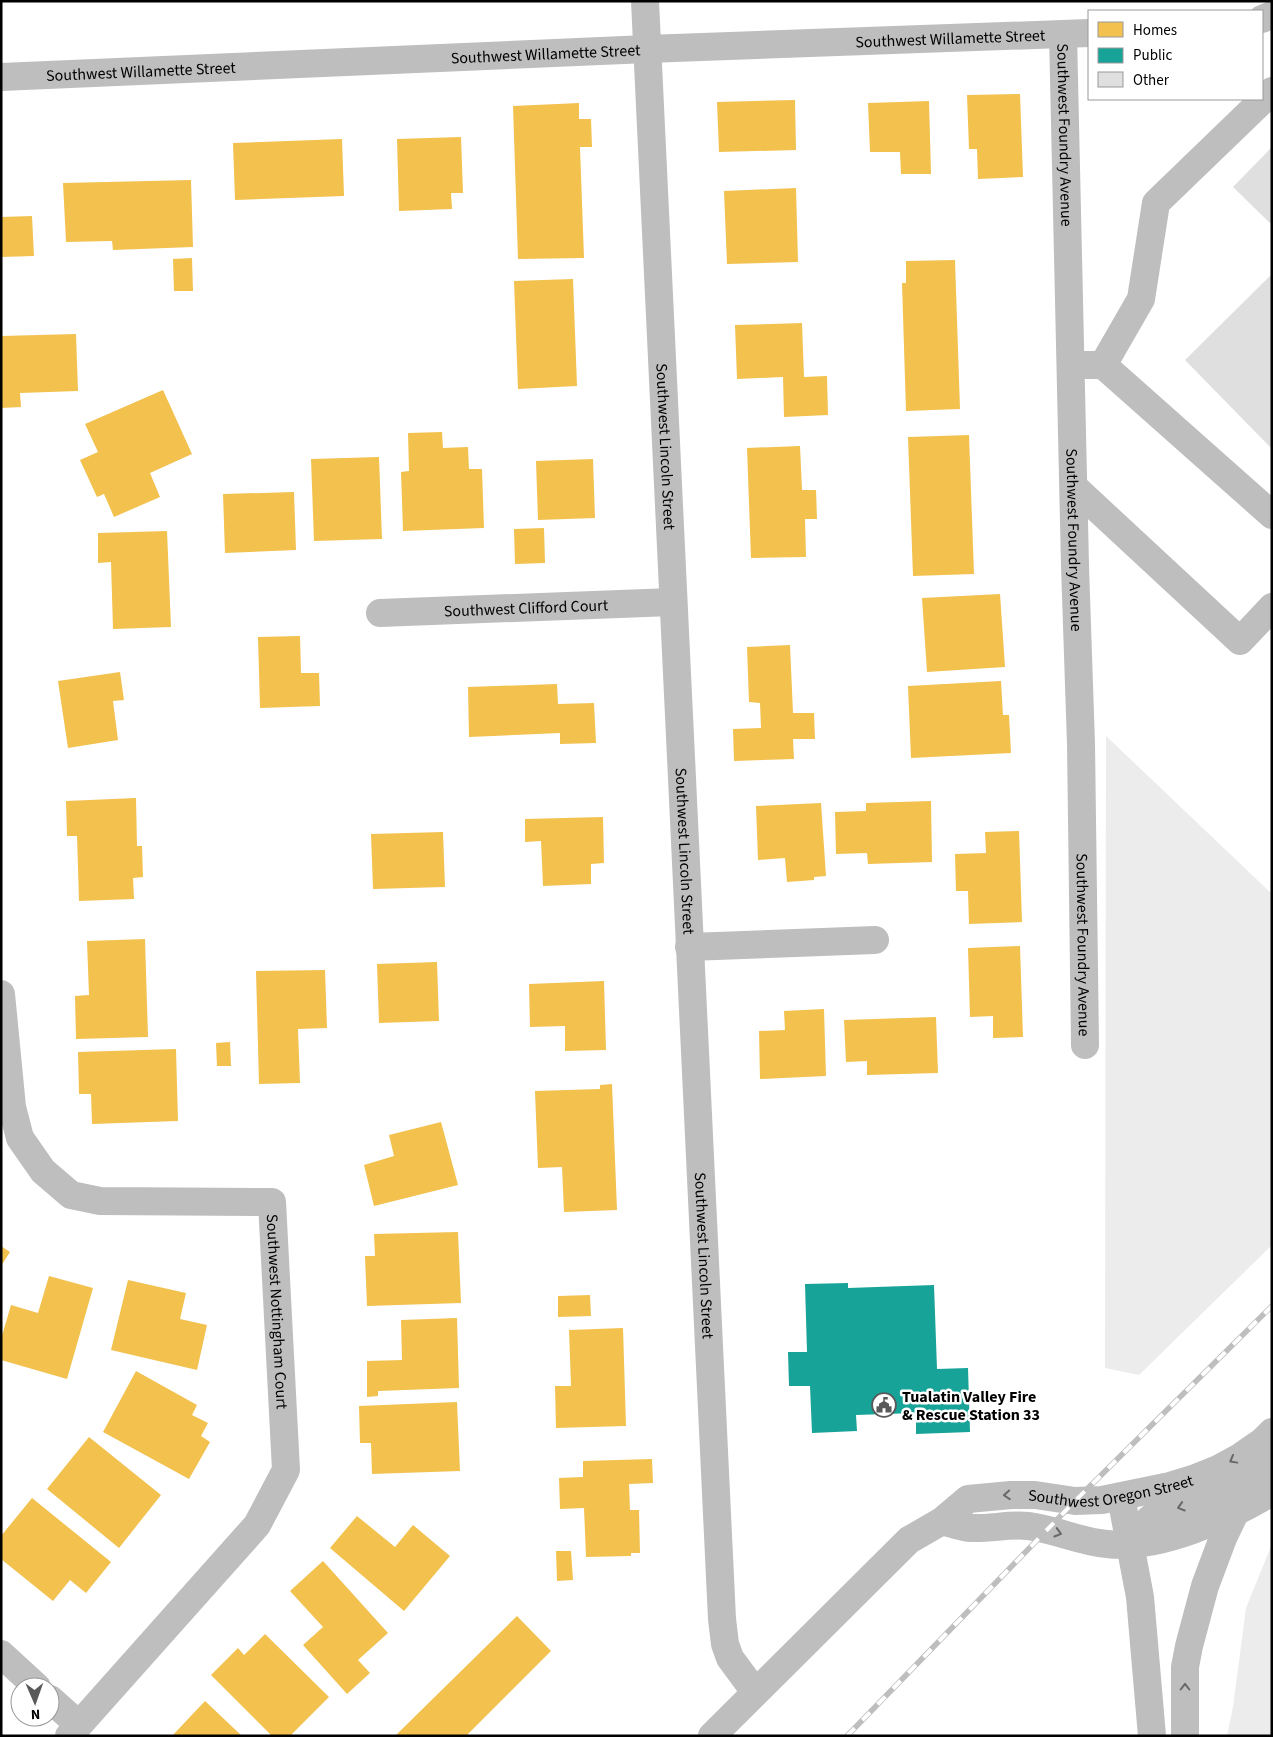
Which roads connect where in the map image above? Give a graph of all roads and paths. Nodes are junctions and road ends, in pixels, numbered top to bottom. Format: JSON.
{"nodes":[{"id":1,"x":645,"y":1,"type":"edge"},
{"id":2,"x":1076,"y":34,"type":"edge"},
{"id":3,"x":647,"y":50,"type":"junction"},
{"id":4,"x":1,"y":77,"type":"edge"},
{"id":5,"x":1272,"y":90,"type":"edge"},
{"id":6,"x":1263,"y":99,"type":"edge"},
{"id":7,"x":1262,"y":100,"type":"edge"},
{"id":8,"x":1103,"y":365,"type":"junction"},
{"id":9,"x":1071,"y":366,"type":"junction"},
{"id":10,"x":1074,"y":487,"type":"junction"},
{"id":11,"x":1272,"y":515,"type":"edge"},
{"id":12,"x":672,"y":602,"type":"junction"},
{"id":13,"x":1272,"y":607,"type":"edge"},
{"id":14,"x":380,"y":613,"type":"dead end"},
{"id":15,"x":875,"y":940,"type":"dead end"},
{"id":16,"x":689,"y":947,"type":"junction"},
{"id":17,"x":1,"y":994,"type":"edge"},
{"id":18,"x":1085,"y":1045,"type":"dead end"},
{"id":19,"x":1272,"y":1432,"type":"edge"},
{"id":20,"x":1272,"y":1462,"type":"edge"},
{"id":21,"x":1272,"y":1492,"type":"edge"},
{"id":22,"x":1121,"y":1497,"type":"junction"},
{"id":23,"x":1235,"y":1513,"type":"junction"},
{"id":24,"x":942,"y":1521,"type":"junction"},
{"id":25,"x":1130,"y":1544,"type":"junction"},
{"id":26,"x":1,"y":1654,"type":"edge"},
{"id":27,"x":26,"y":1677,"type":"edge"},
{"id":28,"x":756,"y":1692,"type":"junction"},
{"id":29,"x":60,"y":1712,"type":"edge"},
{"id":30,"x":73,"y":1730,"type":"edge"},
{"id":31,"x":712,"y":1736,"type":"edge"},
{"id":32,"x":1152,"y":1736,"type":"edge"},
{"id":33,"x":1185,"y":1736,"type":"edge"}],
"edges":[{"from":1,"to":3,"type":"street","name":"Southwest Lincoln Street"},
{"from":2,"to":3,"type":"street","name":"Southwest Willamette Street"},
{"from":2,"to":9,"type":"street","name":"Southwest Foundry Avenue"},
{"from":3,"to":4,"type":"street","name":"Southwest Willamette Street"},
{"from":3,"to":12,"type":"street","name":"Southwest Lincoln Street"},
{"from":5,"to":6,"type":"street"},
{"from":7,"to":8,"type":"street"},
{"from":8,"to":9,"type":"street"},
{"from":8,"to":11,"type":"street"},
{"from":9,"to":10,"type":"street","name":"Southwest Foundry Avenue"},
{"from":10,"to":13,"type":"street"},
{"from":10,"to":18,"type":"street","name":"Southwest Foundry Avenue"},
{"from":12,"to":14,"type":"street","name":"Southwest Clifford Court"},
{"from":12,"to":16,"type":"street","name":"Southwest Lincoln Street"},
{"from":15,"to":16,"type":"street"},
{"from":16,"to":28,"type":"street","name":"Southwest Lincoln Street"},
{"from":17,"to":30,"type":"street","name":"Southwest Nottingham Court"},
{"from":19,"to":22,"type":"street","name":"Southwest Oregon Street","one_way":true},
{"from":20,"to":25,"type":"street","one_way":true},
{"from":21,"to":23,"type":"street","name":"Southwest Oregon Street"},
{"from":22,"to":24,"type":"street","name":"Southwest Oregon Street","one_way":true},
{"from":22,"to":25,"type":"street"},
{"from":23,"to":25,"type":"street","name":"Southwest Oregon Street"},
{"from":33,"to":23,"type":"street","one_way":true},
{"from":24,"to":25,"type":"street","name":"Southwest Oregon Street","one_way":true},
{"from":24,"to":28,"type":"street","name":"Southwest Oregon Street"},
{"from":25,"to":32,"type":"street"},
{"from":26,"to":27,"type":"street"},
{"from":28,"to":31,"type":"street","name":"Southwest Oregon Street"},
{"from":29,"to":30,"type":"street"}]}
